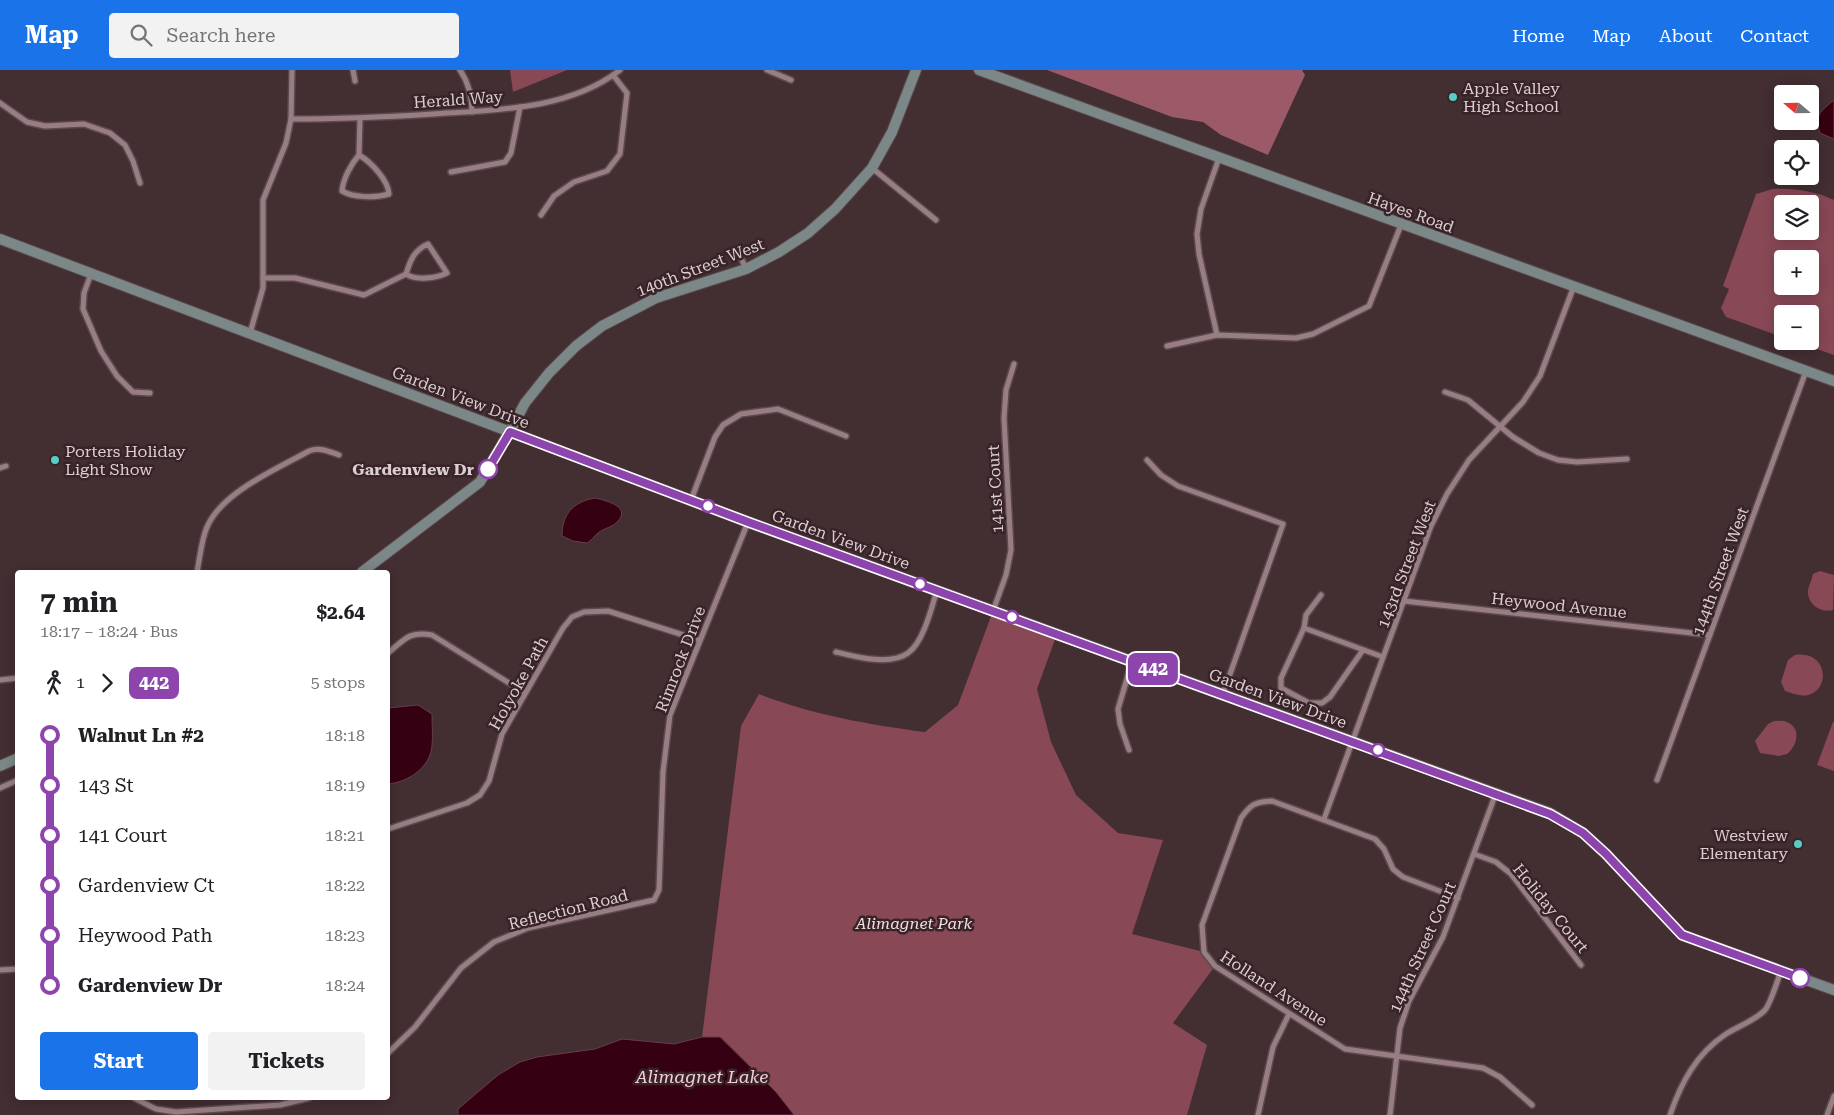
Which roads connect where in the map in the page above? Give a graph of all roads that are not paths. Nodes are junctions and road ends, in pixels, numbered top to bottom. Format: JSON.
{"nodes":[{"id":1,"x":292,"y":70,"type":"edge"},
{"id":2,"x":353,"y":70,"type":"edge"},
{"id":3,"x":460,"y":70,"type":"edge"},
{"id":4,"x":620,"y":70,"type":"edge"},
{"id":5,"x":767,"y":70,"type":"edge"},
{"id":6,"x":916,"y":70,"type":"edge"},
{"id":7,"x":979,"y":70,"type":"edge"},
{"id":8,"x":613,"y":76,"type":"junction"},
{"id":9,"x":791,"y":80,"type":"dead end"},
{"id":10,"x":355,"y":81,"type":"dead end"},
{"id":11,"x":0,"y":103,"type":"edge"},
{"id":12,"x":520,"y":106,"type":"junction"},
{"id":13,"x":472,"y":112,"type":"junction"},
{"id":14,"x":360,"y":118,"type":"junction"},
{"id":15,"x":292,"y":119,"type":"junction"},
{"id":16,"x":359,"y":155,"type":"junction"},
{"id":17,"x":1220,"y":158,"type":"junction"},
{"id":18,"x":872,"y":168,"type":"junction"},
{"id":19,"x":451,"y":172,"type":"dead end"},
{"id":20,"x":140,"y":183,"type":"dead end"},
{"id":21,"x":541,"y":215,"type":"dead end"},
{"id":22,"x":936,"y":220,"type":"dead end"},
{"id":23,"x":1401,"y":225,"type":"junction"},
{"id":24,"x":0,"y":239,"type":"edge"},
{"id":25,"x":737,"y":249,"type":"dead end"},
{"id":26,"x":746,"y":269,"type":"junction"},
{"id":27,"x":91,"y":273,"type":"junction"},
{"id":28,"x":406,"y":274,"type":"junction"},
{"id":29,"x":263,"y":278,"type":"junction"},
{"id":30,"x":1574,"y":286,"type":"junction"},
{"id":31,"x":250,"y":333,"type":"junction"},
{"id":32,"x":1217,"y":335,"type":"junction"},
{"id":33,"x":1167,"y":346,"type":"dead end"},
{"id":34,"x":1014,"y":364,"type":"dead end"},
{"id":35,"x":1806,"y":371,"type":"junction"},
{"id":36,"x":1834,"y":381,"type":"edge"},
{"id":37,"x":1445,"y":392,"type":"dead end"},
{"id":38,"x":150,"y":393,"type":"dead end"},
{"id":39,"x":1500,"y":428,"type":"junction"},
{"id":40,"x":510,"y":432,"type":"junction"},
{"id":41,"x":846,"y":436,"type":"dead end"},
{"id":42,"x":339,"y":455,"type":"dead end"},
{"id":43,"x":1627,"y":459,"type":"dead end"},
{"id":44,"x":1147,"y":460,"type":"dead end"},
{"id":45,"x":6,"y":466,"type":"dead end"},
{"id":46,"x":0,"y":468,"type":"edge"},
{"id":47,"x":691,"y":500,"type":"junction"},
{"id":48,"x":748,"y":522,"type":"junction"},
{"id":49,"x":198,"y":570,"type":"edge"},
{"id":50,"x":365,"y":570,"type":"edge"},
{"id":51,"x":937,"y":590,"type":"junction"},
{"id":52,"x":1321,"y":595,"type":"dead end"},
{"id":53,"x":1404,"y":601,"type":"junction"},
{"id":54,"x":993,"y":611,"type":"junction"},
{"id":55,"x":1304,"y":628,"type":"junction"},
{"id":56,"x":1710,"y":635,"type":"junction"},
{"id":57,"x":700,"y":640,"type":"junction"},
{"id":58,"x":1363,"y":650,"type":"junction"},
{"id":59,"x":390,"y":651,"type":"edge"},
{"id":60,"x":836,"y":652,"type":"dead end"},
{"id":61,"x":1383,"y":657,"type":"junction"},
{"id":62,"x":1132,"y":661,"type":"junction"},
{"id":63,"x":15,"y":678,"type":"edge"},
{"id":64,"x":0,"y":680,"type":"edge"},
{"id":65,"x":525,"y":694,"type":"junction"},
{"id":66,"x":1223,"y":694,"type":"junction"},
{"id":67,"x":1353,"y":741,"type":"junction"},
{"id":68,"x":1129,"y":750,"type":"dead end"},
{"id":69,"x":15,"y":759,"type":"edge"},
{"id":70,"x":0,"y":766,"type":"edge"},
{"id":71,"x":1657,"y":780,"type":"dead end"},
{"id":72,"x":15,"y":781,"type":"edge"},
{"id":73,"x":0,"y":788,"type":"edge"},
{"id":74,"x":1496,"y":793,"type":"junction"},
{"id":75,"x":1324,"y":819,"type":"junction"},
{"id":76,"x":390,"y":828,"type":"edge"},
{"id":77,"x":1474,"y":854,"type":"junction"},
{"id":78,"x":1458,"y":898,"type":"junction"},
{"id":79,"x":654,"y":900,"type":"joint"},
{"id":80,"x":1581,"y":965,"type":"dead end"},
{"id":81,"x":15,"y":969,"type":"edge"},
{"id":82,"x":0,"y":970,"type":"edge"},
{"id":83,"x":1781,"y":971,"type":"junction"},
{"id":84,"x":1834,"y":990,"type":"edge"},
{"id":85,"x":1289,"y":1014,"type":"junction"},
{"id":86,"x":390,"y":1052,"type":"edge"},
{"id":87,"x":1396,"y":1057,"type":"junction"},
{"id":88,"x":1834,"y":1096,"type":"edge"},
{"id":89,"x":138,"y":1100,"type":"edge"},
{"id":90,"x":301,"y":1100,"type":"edge"},
{"id":91,"x":1532,"y":1105,"type":"dead end"},
{"id":92,"x":1258,"y":1115,"type":"edge"},
{"id":93,"x":1390,"y":1115,"type":"edge"},
{"id":94,"x":1670,"y":1115,"type":"edge"},
{"id":95,"x":1827,"y":1115,"type":"edge"}],
"edges":[{"from":1,"to":15,"type":"street"},
{"from":2,"to":10,"type":"street"},
{"from":3,"to":13,"type":"street"},
{"from":4,"to":8,"type":"street","name":"Herald Way"},
{"from":5,"to":9,"type":"street"},
{"from":6,"to":18,"type":"street","name":"140th Street West"},
{"from":7,"to":17,"type":"street","name":"Hayes Road"},
{"from":8,"to":12,"type":"street","name":"Herald Way"},
{"from":8,"to":21,"type":"street"},
{"from":11,"to":20,"type":"street"},
{"from":12,"to":13,"type":"street","name":"Herald Way"},
{"from":12,"to":19,"type":"street"},
{"from":13,"to":14,"type":"street","name":"Herald Way"},
{"from":14,"to":15,"type":"street","name":"Herald Way"},
{"from":14,"to":16,"type":"street"},
{"from":15,"to":29,"type":"street"},
{"from":16,"to":16,"type":"street"},
{"from":17,"to":23,"type":"street","name":"Hayes Road"},
{"from":17,"to":32,"type":"street"},
{"from":18,"to":22,"type":"street"},
{"from":18,"to":26,"type":"street","name":"140th Street West"},
{"from":23,"to":30,"type":"street","name":"Hayes Road"},
{"from":23,"to":32,"type":"street"},
{"from":24,"to":27,"type":"street","name":"Garden View Drive"},
{"from":25,"to":26,"type":"street"},
{"from":26,"to":40,"type":"street","name":"140th Street West"},
{"from":27,"to":31,"type":"street","name":"Garden View Drive"},
{"from":27,"to":38,"type":"street"},
{"from":28,"to":28,"type":"street"},
{"from":28,"to":29,"type":"street"},
{"from":29,"to":31,"type":"street"},
{"from":30,"to":35,"type":"street","name":"Hayes Road"},
{"from":30,"to":39,"type":"street","name":"143rd Street West"},
{"from":31,"to":40,"type":"street","name":"Garden View Drive"},
{"from":32,"to":33,"type":"street"},
{"from":34,"to":54,"type":"street","name":"141st Court"},
{"from":35,"to":36,"type":"street","name":"Hayes Road"},
{"from":35,"to":56,"type":"street","name":"144th Street West"},
{"from":37,"to":39,"type":"street"},
{"from":39,"to":43,"type":"street"},
{"from":39,"to":53,"type":"street","name":"143rd Street West"},
{"from":40,"to":47,"type":"street","name":"Garden View Drive"},
{"from":40,"to":50,"type":"street","name":"140th Street West"},
{"from":41,"to":47,"type":"street"},
{"from":42,"to":49,"type":"street"},
{"from":44,"to":66,"type":"street"},
{"from":45,"to":46,"type":"street"},
{"from":47,"to":48,"type":"street","name":"Garden View Drive"},
{"from":48,"to":51,"type":"street","name":"Garden View Drive"},
{"from":48,"to":57,"type":"street","name":"Rimrock Drive"},
{"from":51,"to":54,"type":"street","name":"Garden View Drive"},
{"from":51,"to":60,"type":"street"},
{"from":52,"to":55,"type":"street"},
{"from":53,"to":56,"type":"street","name":"Heywood Avenue"},
{"from":53,"to":61,"type":"street","name":"143rd Street West"},
{"from":54,"to":62,"type":"street","name":"Garden View Drive"},
{"from":55,"to":58,"type":"street"},
{"from":55,"to":58,"type":"street"},
{"from":56,"to":71,"type":"street","name":"144th Street West"},
{"from":57,"to":65,"type":"street","name":"Holyoke Path"},
{"from":57,"to":79,"type":"street","name":"Rimrock Drive"},
{"from":58,"to":61,"type":"street"},
{"from":59,"to":65,"type":"street"},
{"from":61,"to":67,"type":"street","name":"143rd Street West"},
{"from":62,"to":66,"type":"street","name":"Garden View Drive"},
{"from":62,"to":68,"type":"street"},
{"from":63,"to":64,"type":"street"},
{"from":65,"to":76,"type":"street","name":"Holyoke Path"},
{"from":66,"to":67,"type":"street","name":"Garden View Drive"},
{"from":67,"to":74,"type":"street","name":"Garden View Drive"},
{"from":67,"to":75,"type":"street","name":"143rd Street West"},
{"from":69,"to":70,"type":"street"},
{"from":72,"to":73,"type":"street"},
{"from":74,"to":77,"type":"street","name":"144th Street Court"},
{"from":74,"to":83,"type":"street","name":"Garden View Drive"},
{"from":75,"to":78,"type":"street","name":"Holland Avenue"},
{"from":75,"to":85,"type":"street","name":"Holland Avenue"},
{"from":77,"to":78,"type":"street","name":"144th Street Court"},
{"from":77,"to":80,"type":"street","name":"Holiday Court"},
{"from":78,"to":87,"type":"street","name":"144th Street Court"},
{"from":79,"to":86,"type":"street","name":"Reflection Road"},
{"from":81,"to":82,"type":"street"},
{"from":83,"to":84,"type":"street","name":"Garden View Drive"},
{"from":83,"to":94,"type":"street"},
{"from":85,"to":87,"type":"street","name":"Holland Avenue"},
{"from":85,"to":92,"type":"street"},
{"from":87,"to":91,"type":"street","name":"Holland Avenue"},
{"from":87,"to":93,"type":"street","name":"144th Street Court"},
{"from":88,"to":95,"type":"street"},
{"from":89,"to":90,"type":"street"}]}
